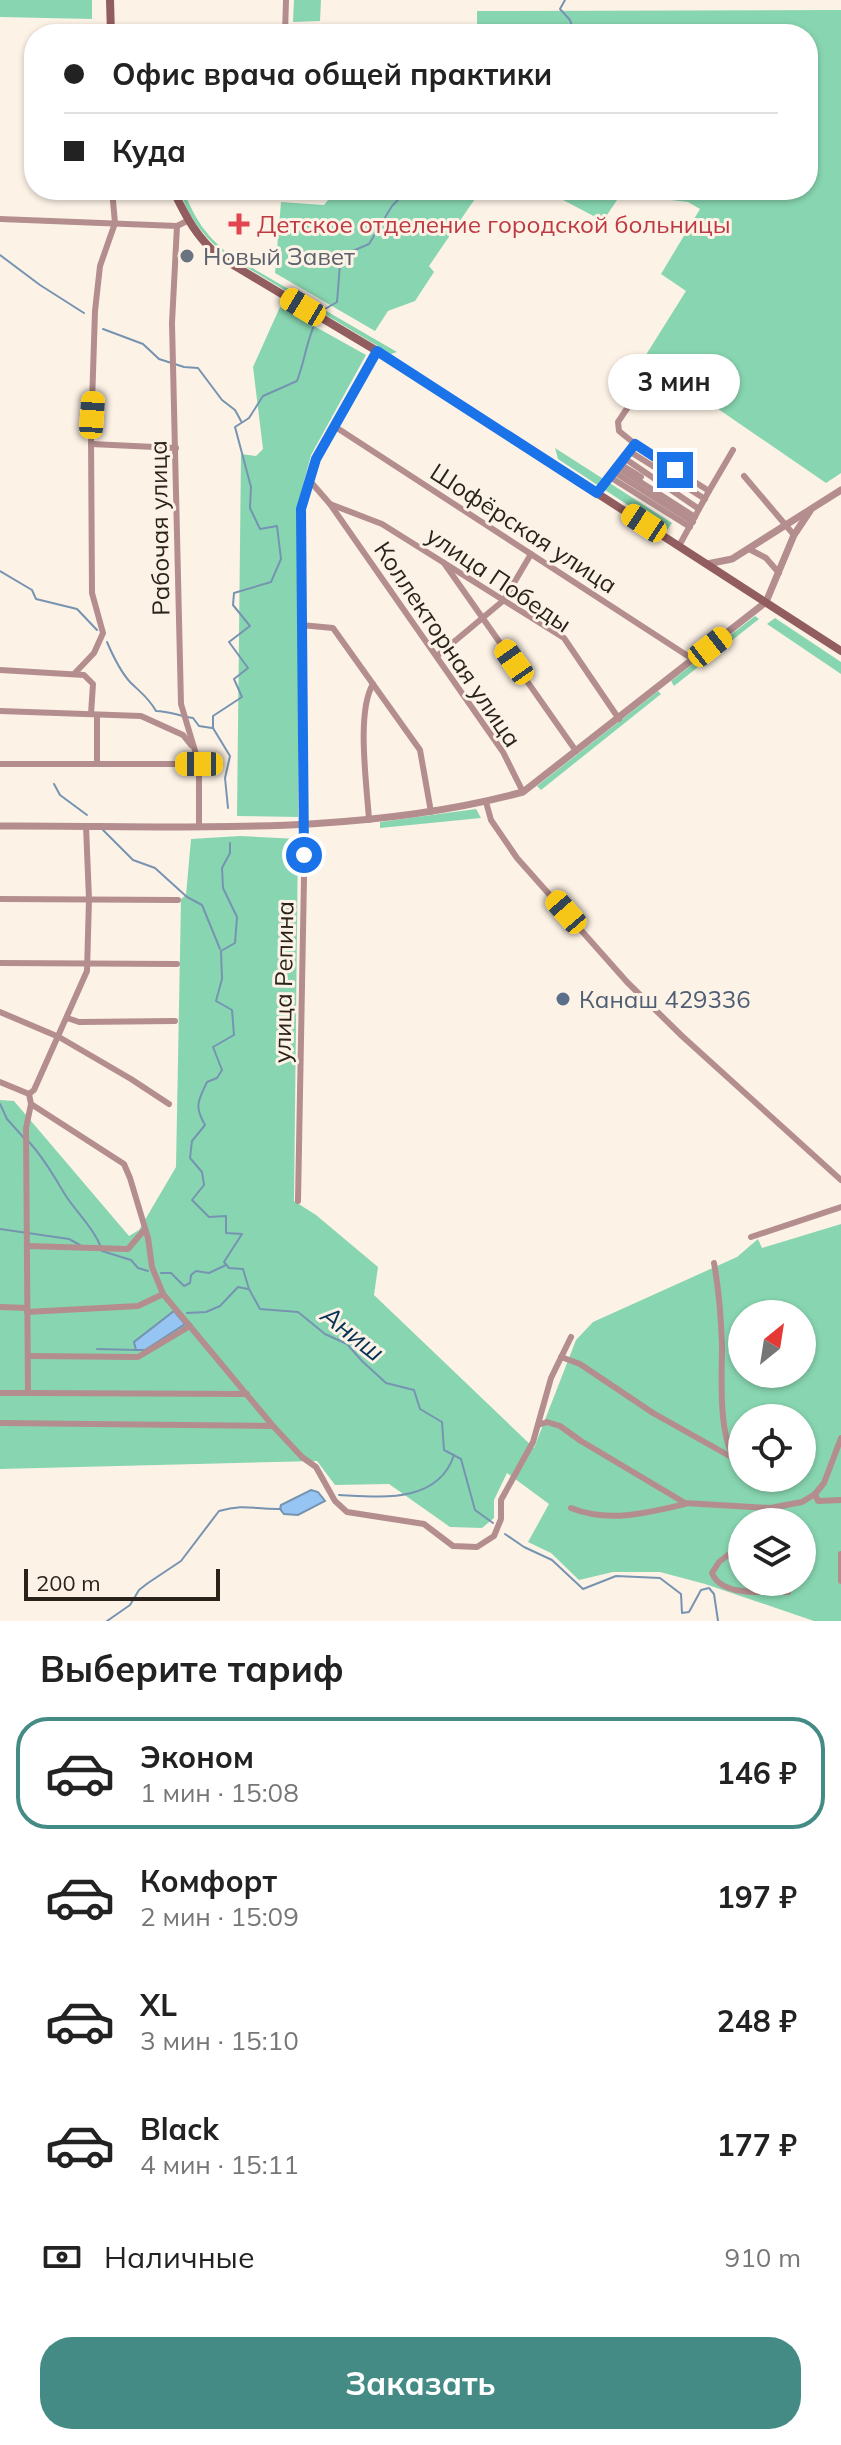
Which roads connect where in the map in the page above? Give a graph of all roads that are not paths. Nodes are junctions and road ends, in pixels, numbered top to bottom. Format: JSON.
{"nodes":[{"id":1,"x":110,"y":0,"type":"edge"},
{"id":2,"x":286,"y":0,"type":"edge"},
{"id":3,"x":111,"y":24,"type":"edge"},
{"id":4,"x":285,"y":24,"type":"edge"},
{"id":5,"x":113,"y":200,"type":"edge"},
{"id":6,"x":178,"y":200,"type":"edge"},
{"id":7,"x":0,"y":219,"type":"edge"},
{"id":8,"x":187,"y":221,"type":"junction"},
{"id":9,"x":115,"y":223,"type":"junction"},
{"id":10,"x":177,"y":226,"type":"junction"},
{"id":11,"x":377,"y":351,"type":"junction"},
{"id":12,"x":636,"y":395,"type":"dead end"},
{"id":13,"x":334,"y":426,"type":"junction"},
{"id":14,"x":91,"y":444,"type":"junction"},
{"id":15,"x":176,"y":448,"type":"junction"},
{"id":16,"x":733,"y":450,"type":"dead end"},
{"id":17,"x":629,"y":451,"type":"junction"},
{"id":18,"x":672,"y":468,"type":"junction"},
{"id":19,"x":744,"y":476,"type":"dead end"},
{"id":20,"x":310,"y":481,"type":"junction"},
{"id":21,"x":841,"y":490,"type":"edge"},
{"id":22,"x":597,"y":493,"type":"junction"},
{"id":23,"x":655,"y":496,"type":"junction"},
{"id":24,"x":705,"y":499,"type":"junction"},
{"id":25,"x":330,"y":504,"type":"junction"},
{"id":26,"x":810,"y":511,"type":"junction"},
{"id":27,"x":787,"y":526,"type":"junction"},
{"id":28,"x":794,"y":535,"type":"junction"},
{"id":29,"x":679,"y":546,"type":"junction"},
{"id":30,"x":749,"y":549,"type":"junction"},
{"id":31,"x":531,"y":554,"type":"junction"},
{"id":32,"x":732,"y":559,"type":"junction"},
{"id":33,"x":442,"y":560,"type":"junction"},
{"id":34,"x":707,"y":564,"type":"junction"},
{"id":35,"x":779,"y":573,"type":"junction"},
{"id":36,"x":727,"y":577,"type":"junction"},
{"id":37,"x":504,"y":600,"type":"junction"},
{"id":38,"x":766,"y":602,"type":"junction"},
{"id":39,"x":483,"y":618,"type":"junction"},
{"id":40,"x":301,"y":625,"type":"junction"},
{"id":41,"x":841,"y":651,"type":"edge"},
{"id":42,"x":437,"y":656,"type":"junction"},
{"id":43,"x":694,"y":660,"type":"junction"},
{"id":44,"x":0,"y":670,"type":"edge"},
{"id":45,"x":75,"y":673,"type":"junction"},
{"id":46,"x":373,"y":684,"type":"junction"},
{"id":47,"x":0,"y":711,"type":"edge"},
{"id":48,"x":94,"y":714,"type":"junction"},
{"id":49,"x":619,"y":719,"type":"junction"},
{"id":50,"x":576,"y":751,"type":"junction"},
{"id":51,"x":196,"y":752,"type":"junction"},
{"id":52,"x":0,"y":764,"type":"edge"},
{"id":53,"x":97,"y":764,"type":"junction"},
{"id":54,"x":199,"y":764,"type":"junction"},
{"id":55,"x":523,"y":792,"type":"junction"},
{"id":56,"x":486,"y":802,"type":"junction"},
{"id":57,"x":431,"y":812,"type":"junction"},
{"id":58,"x":369,"y":820,"type":"junction"},
{"id":59,"x":305,"y":824,"type":"junction"},
{"id":60,"x":0,"y":826,"type":"edge"},
{"id":61,"x":86,"y":826,"type":"junction"},
{"id":62,"x":199,"y":826,"type":"junction"},
{"id":63,"x":0,"y":899,"type":"edge"},
{"id":64,"x":89,"y":899,"type":"junction"},
{"id":65,"x":178,"y":900,"type":"dead end"},
{"id":66,"x":0,"y":963,"type":"edge"},
{"id":67,"x":88,"y":963,"type":"junction"},
{"id":68,"x":177,"y":964,"type":"dead end"},
{"id":69,"x":0,"y":1012,"type":"edge"},
{"id":70,"x":67,"y":1018,"type":"junction"},
{"id":71,"x":175,"y":1021,"type":"dead end"},
{"id":72,"x":59,"y":1037,"type":"junction"},
{"id":73,"x":0,"y":1082,"type":"edge"},
{"id":74,"x":29,"y":1094,"type":"junction"},
{"id":75,"x":31,"y":1104,"type":"junction"},
{"id":76,"x":169,"y":1104,"type":"dead end"},
{"id":77,"x":841,"y":1180,"type":"edge"},
{"id":78,"x":298,"y":1201,"type":"dead end"},
{"id":79,"x":841,"y":1207,"type":"edge"},
{"id":80,"x":145,"y":1229,"type":"junction"},
{"id":81,"x":751,"y":1237,"type":"dead end"},
{"id":82,"x":27,"y":1246,"type":"junction"},
{"id":83,"x":714,"y":1263,"type":"dead end"},
{"id":84,"x":163,"y":1294,"type":"junction"},
{"id":85,"x":0,"y":1307,"type":"edge"},
{"id":86,"x":27,"y":1310,"type":"junction"},
{"id":87,"x":190,"y":1326,"type":"junction"},
{"id":88,"x":571,"y":1337,"type":"dead end"},
{"id":89,"x":28,"y":1356,"type":"junction"},
{"id":90,"x":561,"y":1357,"type":"junction"},
{"id":91,"x":0,"y":1393,"type":"edge"},
{"id":92,"x":28,"y":1393,"type":"junction"},
{"id":93,"x":247,"y":1394,"type":"junction"},
{"id":94,"x":0,"y":1423,"type":"edge"},
{"id":95,"x":538,"y":1425,"type":"junction"},
{"id":96,"x":273,"y":1426,"type":"junction"},
{"id":97,"x":841,"y":1438,"type":"edge"},
{"id":98,"x":728,"y":1443,"type":"edge"},
{"id":99,"x":728,"y":1456,"type":"edge"},
{"id":100,"x":815,"y":1494,"type":"junction"},
{"id":101,"x":841,"y":1500,"type":"edge"},
{"id":102,"x":686,"y":1504,"type":"junction"},
{"id":103,"x":571,"y":1508,"type":"dead end"},
{"id":104,"x":751,"y":1508,"type":"edge"},
{"id":105,"x":773,"y":1508,"type":"edge"},
{"id":106,"x":841,"y":1554,"type":"edge"},
{"id":107,"x":728,"y":1555,"type":"edge"},
{"id":108,"x":841,"y":1581,"type":"edge"},
{"id":109,"x":728,"y":1587,"type":"edge"}],
"edges":[{"from":1,"to":3,"type":"main road"},
{"from":2,"to":4,"type":"street"},
{"from":5,"to":9,"type":"street"},
{"from":6,"to":8,"type":"main road"},
{"from":7,"to":9,"type":"street"},
{"from":8,"to":10,"type":"street"},
{"from":8,"to":11,"type":"main road"},
{"from":9,"to":10,"type":"street"},
{"from":9,"to":14,"type":"street"},
{"from":10,"to":15,"type":"street","name":"Рабочая улица"},
{"from":11,"to":13,"type":"street","name":"улица Репина"},
{"from":11,"to":22,"type":"main road"},
{"from":12,"to":18,"type":"street"},
{"from":13,"to":20,"type":"street","name":"улица Репина"},
{"from":13,"to":31,"type":"street","name":"Шофёрская улица"},
{"from":14,"to":15,"type":"street"},
{"from":14,"to":45,"type":"street"},
{"from":15,"to":51,"type":"street","name":"Рабочая улица"},
{"from":16,"to":18,"type":"street"},
{"from":17,"to":18,"type":"street"},
{"from":17,"to":23,"type":"street"},
{"from":17,"to":24,"type":"street"},
{"from":18,"to":23,"type":"street"},
{"from":18,"to":23,"type":"street"},
{"from":18,"to":23,"type":"street"},
{"from":18,"to":23,"type":"street"},
{"from":18,"to":23,"type":"street"},
{"from":18,"to":23,"type":"street"},
{"from":18,"to":23,"type":"street"},
{"from":18,"to":23,"type":"street"},
{"from":18,"to":23,"type":"street"},
{"from":18,"to":23,"type":"street"},
{"from":18,"to":23,"type":"street"},
{"from":18,"to":24,"type":"street"},
{"from":19,"to":27,"type":"street"},
{"from":20,"to":25,"type":"street","name":"Коллекторная улица"},
{"from":20,"to":40,"type":"street","name":"улица Репина"},
{"from":21,"to":26,"type":"street"},
{"from":22,"to":23,"type":"street"},
{"from":22,"to":29,"type":"main road"},
{"from":23,"to":23,"type":"street"},
{"from":23,"to":24,"type":"street"},
{"from":23,"to":29,"type":"street"},
{"from":25,"to":33,"type":"street","name":"улица Победы"},
{"from":25,"to":42,"type":"street","name":"Коллекторная улица"},
{"from":26,"to":27,"type":"street"},
{"from":26,"to":28,"type":"street"},
{"from":27,"to":28,"type":"street"},
{"from":27,"to":30,"type":"street"},
{"from":28,"to":35,"type":"street"},
{"from":29,"to":34,"type":"main road"},
{"from":30,"to":32,"type":"street"},
{"from":30,"to":35,"type":"street"},
{"from":31,"to":37,"type":"street"},
{"from":31,"to":43,"type":"street","name":"Шофёрская улица"},
{"from":32,"to":34,"type":"street"},
{"from":32,"to":36,"type":"street"},
{"from":33,"to":37,"type":"street","name":"улица Победы"},
{"from":33,"to":39,"type":"street"},
{"from":34,"to":36,"type":"main road"},
{"from":35,"to":38,"type":"street"},
{"from":36,"to":38,"type":"main road"},
{"from":37,"to":39,"type":"street"},
{"from":37,"to":49,"type":"street","name":"улица Победы"},
{"from":38,"to":41,"type":"main road"},
{"from":38,"to":43,"type":"street"},
{"from":39,"to":42,"type":"street"},
{"from":39,"to":50,"type":"street"},
{"from":40,"to":46,"type":"street"},
{"from":40,"to":59,"type":"street","name":"улица Репина"},
{"from":42,"to":55,"type":"street","name":"Коллекторная улица"},
{"from":43,"to":49,"type":"street"},
{"from":44,"to":45,"type":"street"},
{"from":45,"to":48,"type":"street"},
{"from":46,"to":57,"type":"street"},
{"from":46,"to":58,"type":"street"},
{"from":47,"to":48,"type":"street"},
{"from":48,"to":51,"type":"street"},
{"from":48,"to":53,"type":"street"},
{"from":49,"to":50,"type":"street"},
{"from":50,"to":55,"type":"street"},
{"from":51,"to":54,"type":"street","name":"Рабочая улица"},
{"from":52,"to":53,"type":"street"},
{"from":53,"to":54,"type":"street"},
{"from":54,"to":62,"type":"street","name":"Рабочая улица"},
{"from":55,"to":56,"type":"street"},
{"from":56,"to":57,"type":"street"},
{"from":56,"to":77,"type":"street"},
{"from":57,"to":58,"type":"street"},
{"from":58,"to":59,"type":"street"},
{"from":59,"to":62,"type":"street"},
{"from":59,"to":78,"type":"street","name":"улица Репина"},
{"from":60,"to":61,"type":"street"},
{"from":61,"to":62,"type":"street"},
{"from":61,"to":64,"type":"street"},
{"from":63,"to":64,"type":"street"},
{"from":64,"to":65,"type":"street"},
{"from":64,"to":67,"type":"street"},
{"from":66,"to":67,"type":"street"},
{"from":67,"to":68,"type":"street"},
{"from":67,"to":70,"type":"street"},
{"from":69,"to":72,"type":"street"},
{"from":70,"to":71,"type":"street"},
{"from":70,"to":72,"type":"street"},
{"from":72,"to":74,"type":"street"},
{"from":72,"to":76,"type":"street"},
{"from":73,"to":74,"type":"street"},
{"from":74,"to":75,"type":"street"},
{"from":75,"to":80,"type":"street"},
{"from":75,"to":82,"type":"street"},
{"from":79,"to":81,"type":"street"},
{"from":80,"to":82,"type":"street"},
{"from":80,"to":84,"type":"street"},
{"from":82,"to":86,"type":"street"},
{"from":83,"to":98,"type":"street"},
{"from":84,"to":86,"type":"street"},
{"from":84,"to":87,"type":"street"},
{"from":85,"to":86,"type":"street"},
{"from":86,"to":89,"type":"street"},
{"from":87,"to":89,"type":"street"},
{"from":87,"to":93,"type":"street"},
{"from":88,"to":90,"type":"street"},
{"from":89,"to":92,"type":"street"},
{"from":90,"to":95,"type":"street"},
{"from":90,"to":99,"type":"street"},
{"from":91,"to":92,"type":"street"},
{"from":92,"to":93,"type":"street"},
{"from":93,"to":96,"type":"street"},
{"from":94,"to":96,"type":"street"},
{"from":95,"to":96,"type":"street"},
{"from":95,"to":102,"type":"street"},
{"from":97,"to":100,"type":"street"},
{"from":100,"to":101,"type":"street"},
{"from":100,"to":105,"type":"street"},
{"from":102,"to":103,"type":"street"},
{"from":102,"to":104,"type":"street"},
{"from":106,"to":108,"type":"street"},
{"from":107,"to":109,"type":"street"}]}
